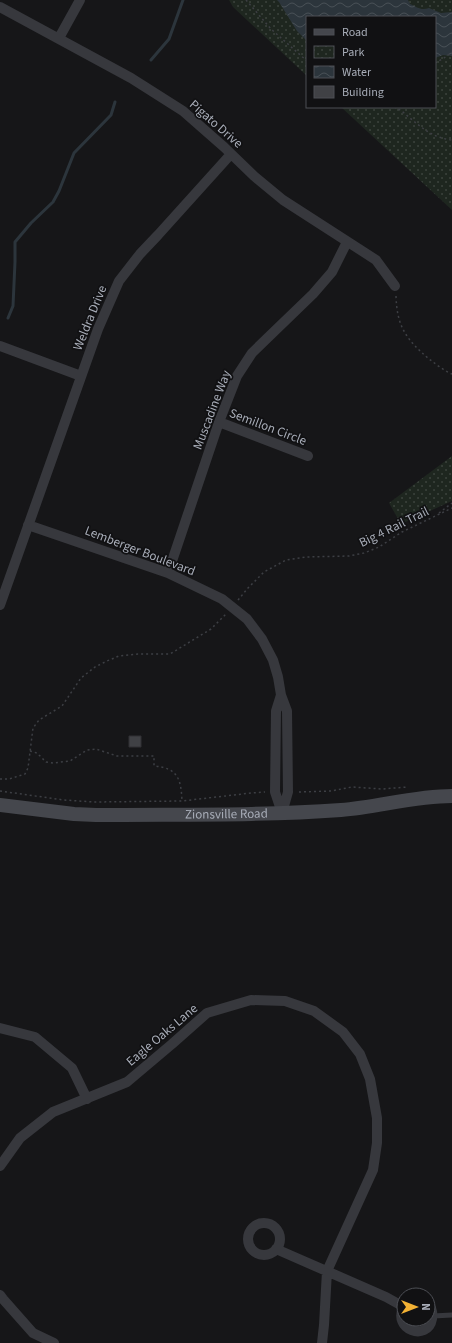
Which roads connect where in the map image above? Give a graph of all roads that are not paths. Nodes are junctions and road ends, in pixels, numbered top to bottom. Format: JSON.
{"nodes":[{"id":1,"x":80,"y":0,"type":"edge"},
{"id":2,"x":0,"y":7,"type":"edge"},
{"id":3,"x":58,"y":38,"type":"junction"},
{"id":4,"x":231,"y":154,"type":"junction"},
{"id":5,"x":348,"y":242,"type":"junction"},
{"id":6,"x":395,"y":286,"type":"road end"},
{"id":7,"x":0,"y":346,"type":"edge"},
{"id":8,"x":81,"y":376,"type":"junction"},
{"id":9,"x":219,"y":422,"type":"junction"},
{"id":10,"x":308,"y":456,"type":"dead end"},
{"id":11,"x":28,"y":525,"type":"junction"},
{"id":12,"x":168,"y":573,"type":"junction"},
{"id":13,"x":0,"y":605,"type":"edge"},
{"id":14,"x":452,"y":796,"type":"edge"},
{"id":15,"x":0,"y":805,"type":"edge"},
{"id":16,"x":282,"y":813,"type":"junction"},
{"id":17,"x":0,"y":1028,"type":"edge"},
{"id":18,"x":87,"y":1099,"type":"junction"},
{"id":19,"x":0,"y":1166,"type":"edge"},
{"id":20,"x":276,"y":1249,"type":"dead end"},
{"id":21,"x":327,"y":1270,"type":"junction"},
{"id":22,"x":0,"y":1294,"type":"edge"},
{"id":23,"x":396,"y":1302,"type":"edge"},
{"id":24,"x":436,"y":1316,"type":"edge"},
{"id":25,"x":452,"y":1316,"type":"edge"},
{"id":26,"x":406,"y":1327,"type":"edge"},
{"id":27,"x":428,"y":1327,"type":"edge"},
{"id":28,"x":54,"y":1343,"type":"edge"},
{"id":29,"x":322,"y":1343,"type":"edge"}],
"edges":[{"from":1,"to":3,"type":"street"},
{"from":2,"to":3,"type":"street","name":"Pigato Drive"},
{"from":3,"to":4,"type":"street","name":"Pigato Drive"},
{"from":4,"to":5,"type":"street","name":"Pigato Drive"},
{"from":4,"to":8,"type":"street","name":"Weldra Drive"},
{"from":5,"to":6,"type":"street","name":"Pigato Drive"},
{"from":5,"to":9,"type":"street","name":"Muscadine Way"},
{"from":7,"to":8,"type":"street"},
{"from":8,"to":11,"type":"street","name":"Weldra Drive"},
{"from":9,"to":10,"type":"street","name":"Semillon Circle"},
{"from":9,"to":12,"type":"street","name":"Muscadine Way"},
{"from":11,"to":12,"type":"street","name":"Lemberger Boulevard"},
{"from":11,"to":13,"type":"street","name":"Weldra Drive"},
{"from":12,"to":16,"type":"street","name":"Lemberger Boulevard"},
{"from":14,"to":16,"type":"main road","name":"Zionsville Road"},
{"from":15,"to":16,"type":"main road","name":"Zionsville Road"},
{"from":17,"to":18,"type":"street"},
{"from":18,"to":19,"type":"street","name":"Eagle Oaks Lane"},
{"from":18,"to":21,"type":"street","name":"Eagle Oaks Lane"},
{"from":20,"to":21,"type":"street"},
{"from":21,"to":23,"type":"street"},
{"from":21,"to":29,"type":"street","name":"Eagle Oaks Lane"},
{"from":22,"to":28,"type":"street"},
{"from":24,"to":25,"type":"lane"},
{"from":26,"to":27,"type":"street"}]}
